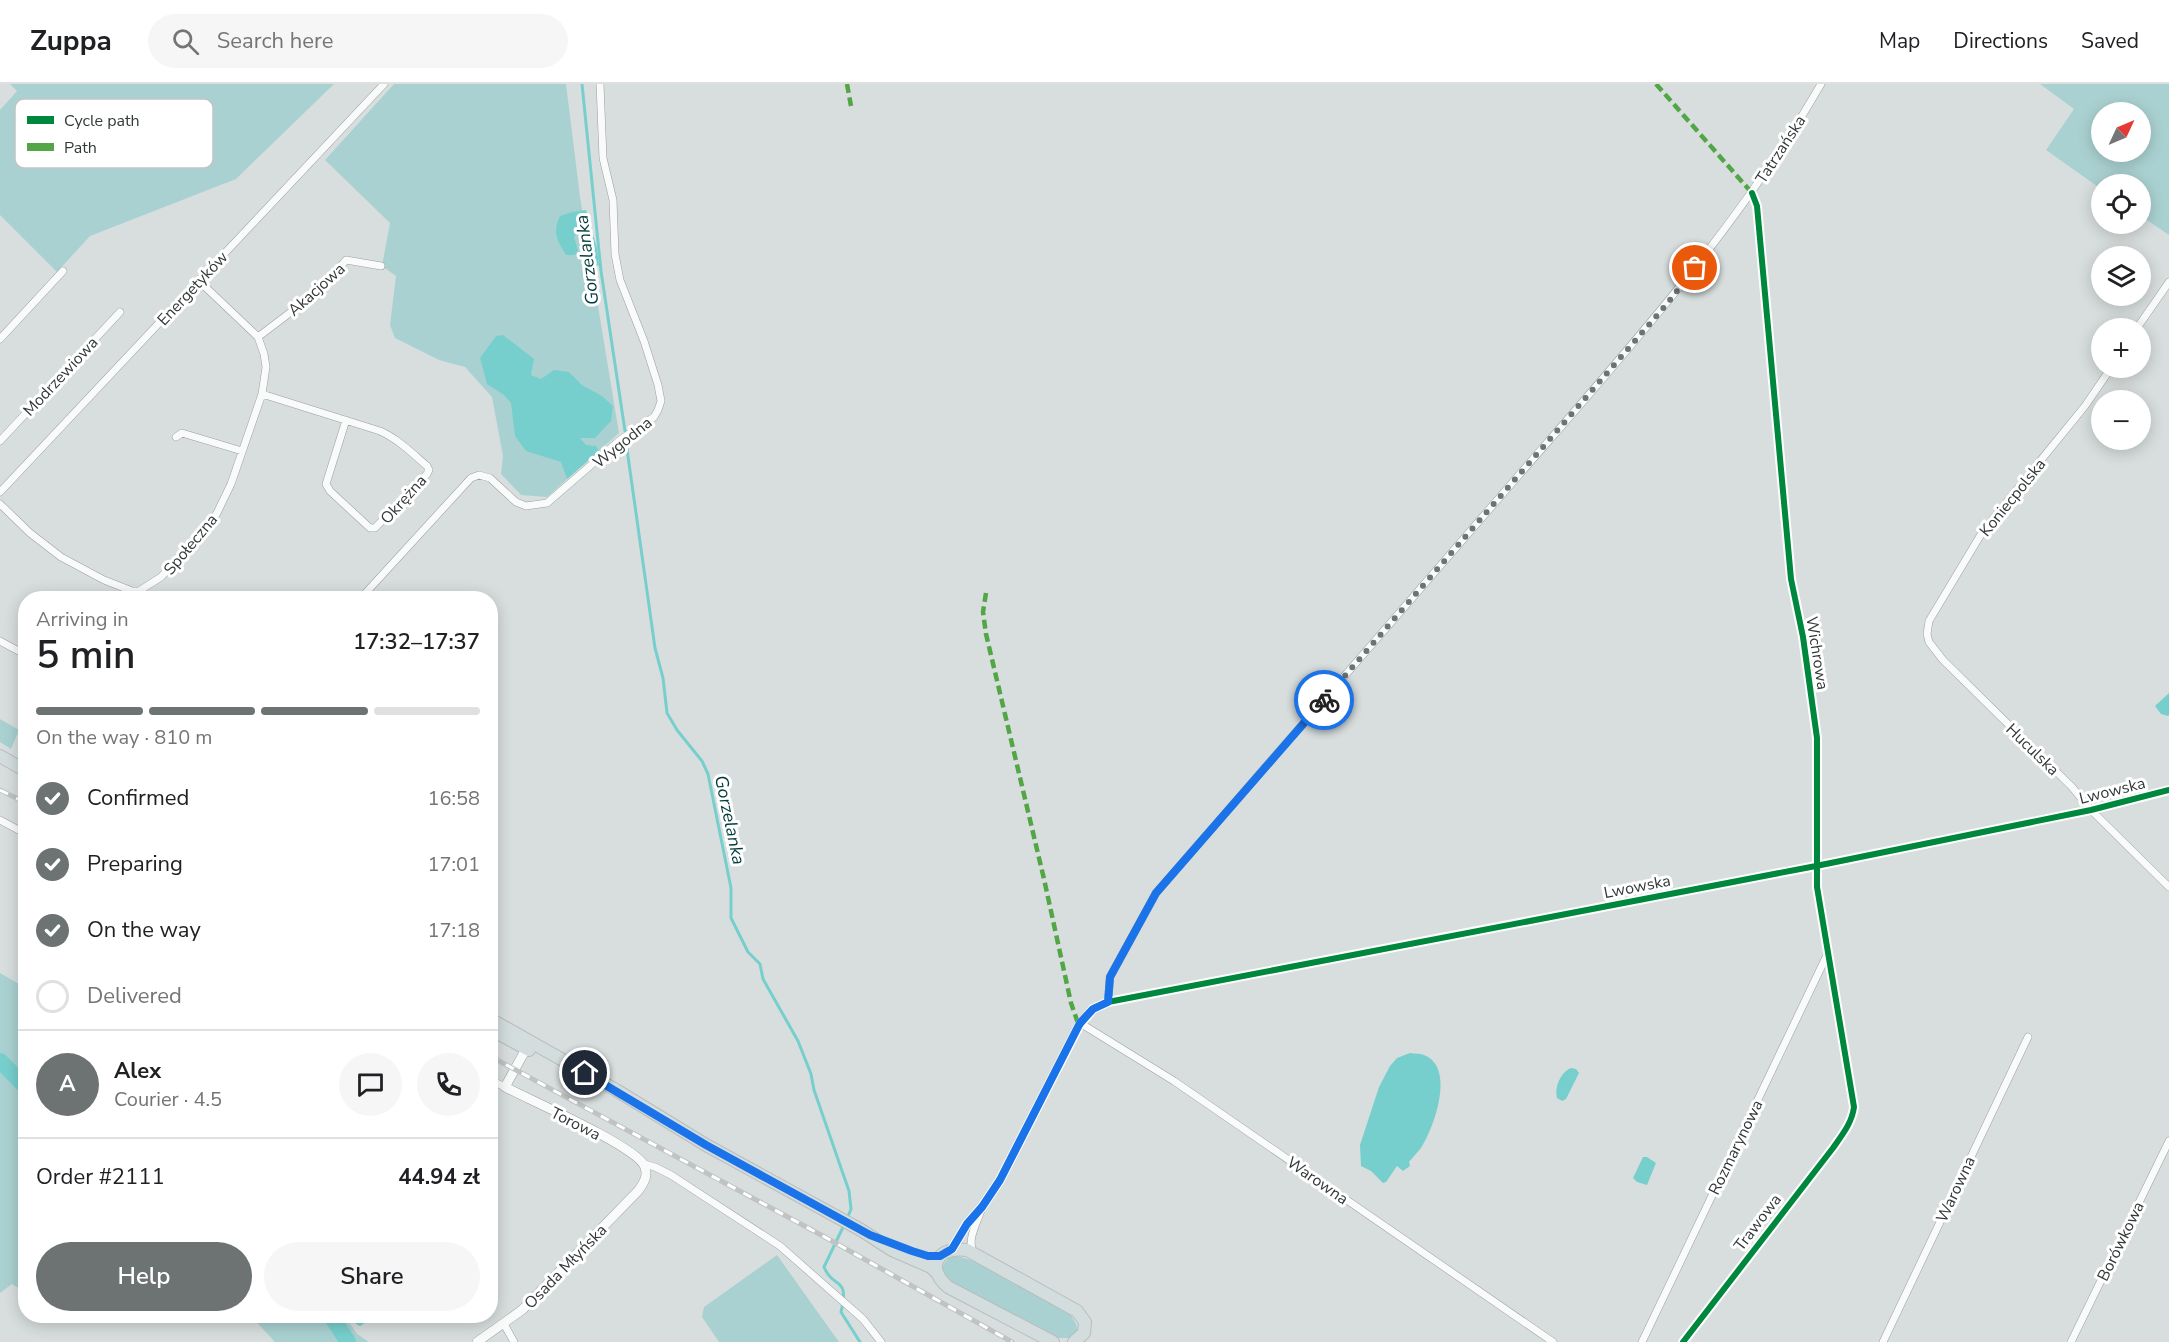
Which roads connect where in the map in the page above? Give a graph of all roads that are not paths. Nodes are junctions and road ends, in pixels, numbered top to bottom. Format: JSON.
{"nodes":[{"id":1,"x":384,"y":84,"type":"edge"},
{"id":2,"x":600,"y":84,"type":"edge"},
{"id":3,"x":1821,"y":84,"type":"edge"},
{"id":4,"x":1752,"y":193,"type":"junction"},
{"id":5,"x":381,"y":266,"type":"dead end"},
{"id":6,"x":63,"y":271,"type":"dead end"},
{"id":7,"x":198,"y":280,"type":"junction"},
{"id":8,"x":2169,"y":282,"type":"edge"},
{"id":9,"x":120,"y":312,"type":"dead end"},
{"id":10,"x":2144,"y":318,"type":"edge"},
{"id":11,"x":258,"y":338,"type":"junction"},
{"id":12,"x":0,"y":339,"type":"edge"},
{"id":13,"x":2104,"y":378,"type":"edge"},
{"id":14,"x":262,"y":394,"type":"junction"},
{"id":15,"x":346,"y":420,"type":"junction"},
{"id":16,"x":176,"y":437,"type":"dead end"},
{"id":17,"x":0,"y":441,"type":"edge"},
{"id":18,"x":243,"y":451,"type":"junction"},
{"id":19,"x":0,"y":492,"type":"edge"},
{"id":20,"x":0,"y":504,"type":"edge"},
{"id":21,"x":129,"y":591,"type":"edge"},
{"id":22,"x":143,"y":591,"type":"edge"},
{"id":23,"x":367,"y":591,"type":"edge"},
{"id":24,"x":1927,"y":634,"type":"joint"},
{"id":25,"x":0,"y":641,"type":"edge"},
{"id":26,"x":18,"y":651,"type":"edge"},
{"id":27,"x":0,"y":756,"type":"edge"},
{"id":28,"x":18,"y":766,"type":"edge"},
{"id":29,"x":2169,"y":790,"type":"edge"},
{"id":30,"x":2091,"y":810,"type":"junction"},
{"id":31,"x":0,"y":820,"type":"edge"},
{"id":32,"x":18,"y":830,"type":"edge"},
{"id":33,"x":1816,"y":866,"type":"junction"},
{"id":34,"x":2169,"y":887,"type":"edge"},
{"id":35,"x":1828,"y":953,"type":"junction"},
{"id":36,"x":1108,"y":1002,"type":"junction"},
{"id":37,"x":1080,"y":1023,"type":"junction"},
{"id":38,"x":498,"y":1024,"type":"edge"},
{"id":39,"x":498,"y":1033,"type":"edge"},
{"id":40,"x":2028,"y":1037,"type":"dead end"},
{"id":41,"x":526,"y":1048,"type":"junction"},
{"id":42,"x":498,"y":1084,"type":"edge"},
{"id":43,"x":505,"y":1088,"type":"junction"},
{"id":44,"x":1852,"y":1118,"type":"joint"},
{"id":45,"x":674,"y":1126,"type":"junction"},
{"id":46,"x":2169,"y":1141,"type":"edge"},
{"id":47,"x":644,"y":1164,"type":"junction"},
{"id":48,"x":982,"y":1207,"type":"junction"},
{"id":49,"x":866,"y":1233,"type":"junction"},
{"id":50,"x":952,"y":1249,"type":"junction"},
{"id":51,"x":974,"y":1254,"type":"junction"},
{"id":52,"x":940,"y":1256,"type":"junction"},
{"id":53,"x":936,"y":1272,"type":"junction"},
{"id":54,"x":504,"y":1324,"type":"junction"},
{"id":55,"x":1087,"y":1338,"type":"edge"},
{"id":56,"x":477,"y":1342,"type":"edge"},
{"id":57,"x":514,"y":1342,"type":"edge"},
{"id":58,"x":881,"y":1342,"type":"edge"},
{"id":59,"x":1053,"y":1342,"type":"edge"},
{"id":60,"x":1074,"y":1342,"type":"edge"},
{"id":61,"x":1553,"y":1342,"type":"edge"},
{"id":62,"x":1642,"y":1342,"type":"edge"},
{"id":63,"x":1683,"y":1342,"type":"edge"},
{"id":64,"x":1883,"y":1342,"type":"edge"},
{"id":65,"x":2071,"y":1342,"type":"edge"}],
"edges":[{"from":1,"to":7,"type":"street","name":"Energetyków"},
{"from":2,"to":23,"type":"street","name":"Wygodna"},
{"from":3,"to":4,"type":"street","name":"Tatrzańska"},
{"from":4,"to":33,"type":"street","name":"Wichrowa"},
{"from":4,"to":36,"type":"street","name":"Tatrzańska"},
{"from":5,"to":11,"type":"street","name":"Akacjowa"},
{"from":6,"to":12,"type":"street"},
{"from":7,"to":11,"type":"street"},
{"from":7,"to":19,"type":"street","name":"Energetyków"},
{"from":8,"to":10,"type":"street"},
{"from":9,"to":17,"type":"street","name":"Modrzewiowa"},
{"from":11,"to":14,"type":"street","name":"Społeczna"},
{"from":13,"to":24,"type":"street","name":"Koniecpolska"},
{"from":14,"to":15,"type":"street","name":"Okrężna"},
{"from":14,"to":18,"type":"street","name":"Społeczna"},
{"from":15,"to":15,"type":"street","name":"Okrężna"},
{"from":16,"to":18,"type":"street"},
{"from":18,"to":22,"type":"street","name":"Społeczna"},
{"from":20,"to":21,"type":"street","name":"Społeczna"},
{"from":24,"to":30,"type":"street","name":"Huculska"},
{"from":25,"to":26,"type":"street"},
{"from":27,"to":28,"type":"main road"},
{"from":29,"to":30,"type":"street","name":"Lwowska"},
{"from":30,"to":33,"type":"street","name":"Lwowska"},
{"from":30,"to":34,"type":"street","name":"Huculska"},
{"from":31,"to":32,"type":"street"},
{"from":33,"to":35,"type":"street","name":"Wichrowa"},
{"from":33,"to":36,"type":"street","name":"Lwowska"},
{"from":35,"to":44,"type":"street","name":"Wichrowa"},
{"from":35,"to":62,"type":"street","name":"Rozmarynowa"},
{"from":36,"to":37,"type":"street"},
{"from":37,"to":48,"type":"street"},
{"from":37,"to":61,"type":"street","name":"Warowna"},
{"from":38,"to":45,"type":"main road"},
{"from":39,"to":41,"type":"main road"},
{"from":40,"to":64,"type":"street","name":"Warowna"},
{"from":41,"to":43,"type":"street"},
{"from":41,"to":45,"type":"main road"},
{"from":42,"to":43,"type":"street","name":"Torowa"},
{"from":43,"to":47,"type":"street","name":"Torowa"},
{"from":44,"to":63,"type":"street","name":"Trawowa"},
{"from":45,"to":49,"type":"main road"},
{"from":46,"to":65,"type":"street","name":"Borówkowa"},
{"from":47,"to":54,"type":"street","name":"Osada Młyńska"},
{"from":47,"to":58,"type":"street"},
{"from":48,"to":50,"type":"street"},
{"from":48,"to":51,"type":"street"},
{"from":49,"to":52,"type":"main road"},
{"from":49,"to":53,"type":"main road"},
{"from":50,"to":51,"type":"main road"},
{"from":50,"to":52,"type":"main road"},
{"from":51,"to":55,"type":"main road"},
{"from":52,"to":53,"type":"main road"},
{"from":53,"to":59,"type":"main road"},
{"from":54,"to":56,"type":"street","name":"Osada Młyńska"},
{"from":54,"to":57,"type":"street"},
{"from":55,"to":60,"type":"main road"}]}
